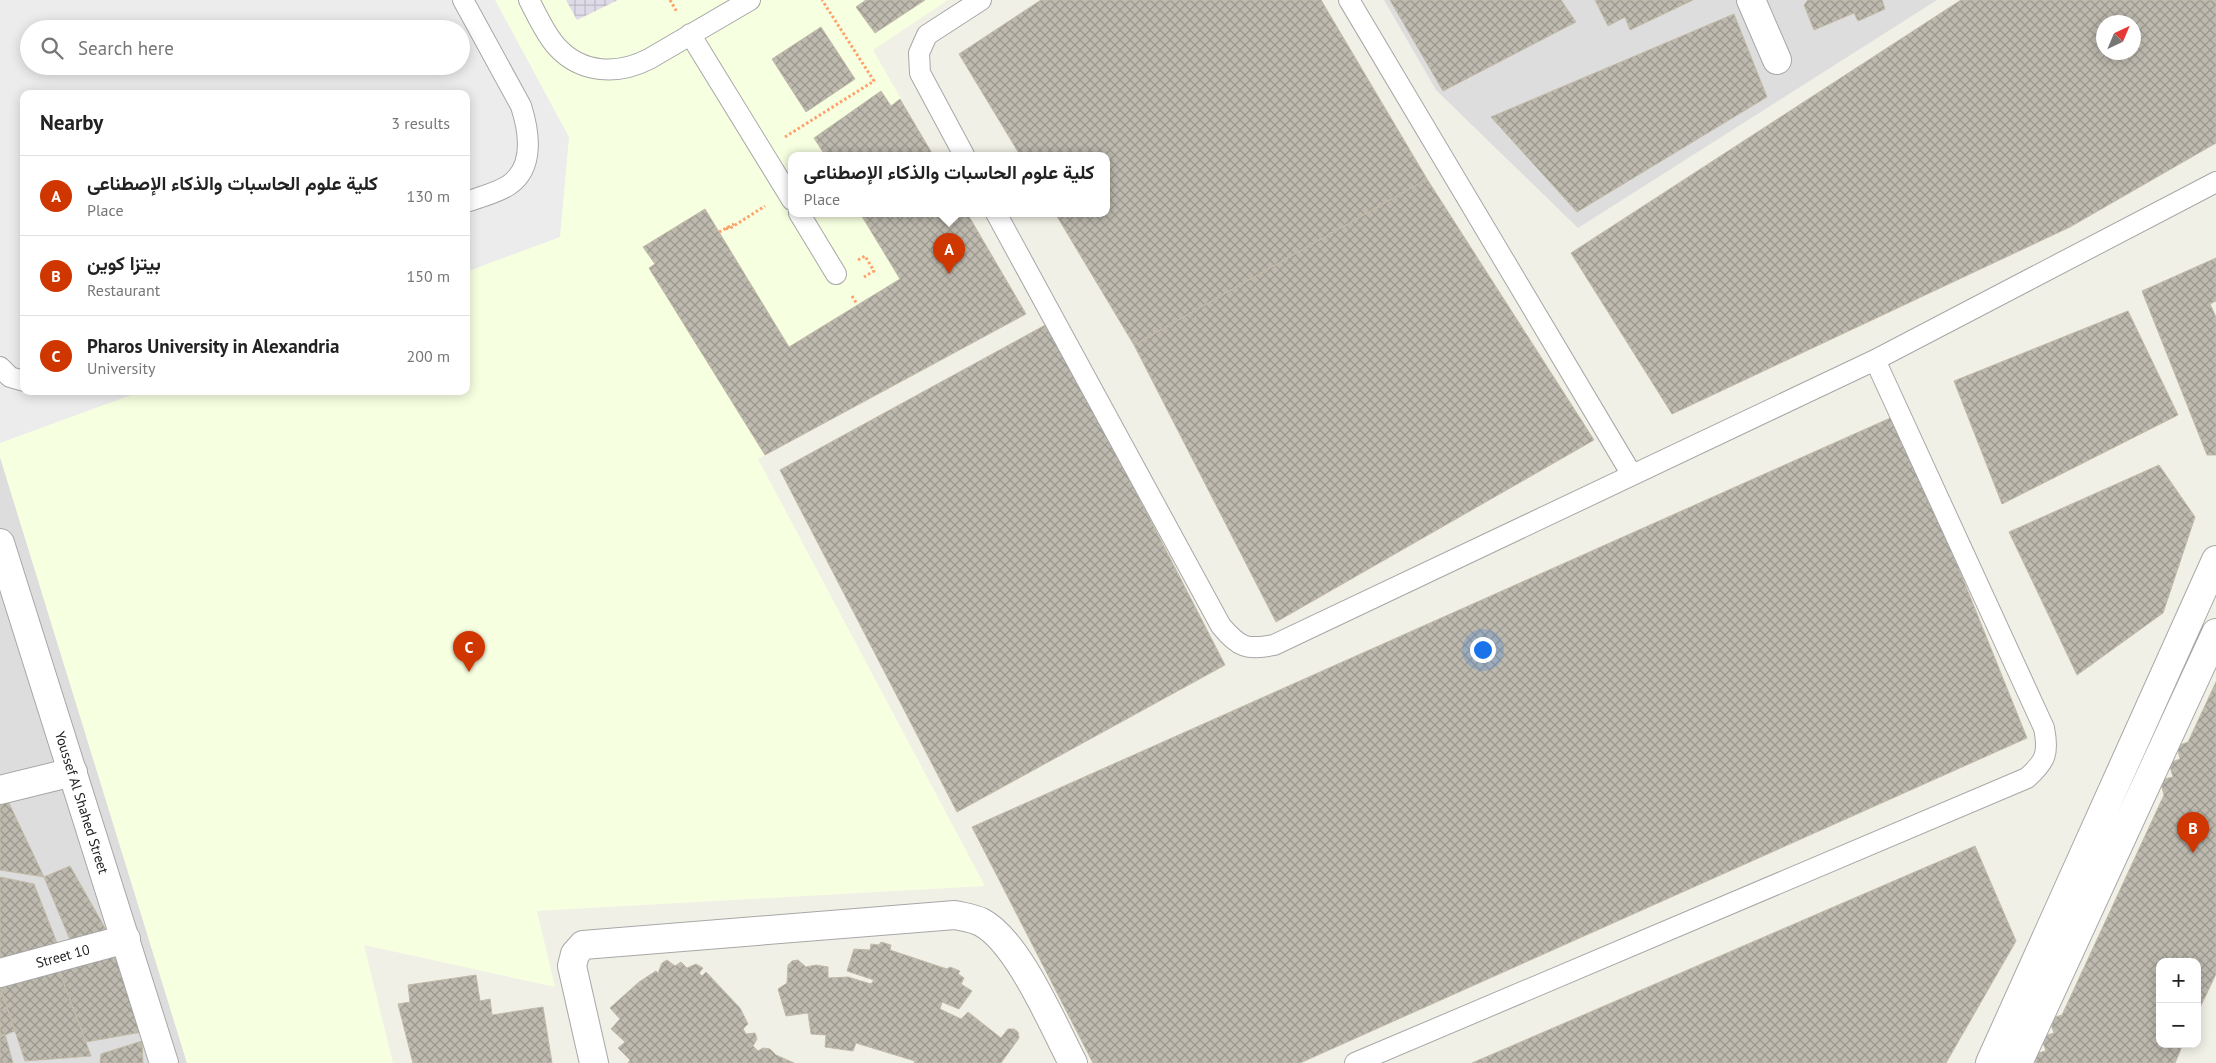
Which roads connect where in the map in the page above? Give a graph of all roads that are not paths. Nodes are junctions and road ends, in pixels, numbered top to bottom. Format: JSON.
{"nodes":[{"id":1,"x":463,"y":0,"type":"edge"},
{"id":2,"x":529,"y":0,"type":"edge"},
{"id":3,"x":750,"y":0,"type":"edge"},
{"id":4,"x":981,"y":0,"type":"edge"},
{"id":5,"x":1349,"y":0,"type":"edge"},
{"id":6,"x":1751,"y":0,"type":"edge"},
{"id":7,"x":690,"y":34,"type":"junction"},
{"id":8,"x":1777,"y":60,"type":"dead end"},
{"id":9,"x":962,"y":152,"type":"edge"},
{"id":10,"x":2216,"y":182,"type":"edge"},
{"id":11,"x":788,"y":193,"type":"edge"},
{"id":12,"x":470,"y":200,"type":"edge"},
{"id":13,"x":801,"y":217,"type":"edge"},
{"id":14,"x":998,"y":217,"type":"edge"},
{"id":15,"x":836,"y":274,"type":"dead end"},
{"id":16,"x":1875,"y":360,"type":"junction"},
{"id":17,"x":0,"y":367,"type":"edge"},
{"id":18,"x":20,"y":380,"type":"edge"},
{"id":19,"x":1632,"y":475,"type":"junction"},
{"id":20,"x":0,"y":543,"type":"edge"},
{"id":21,"x":2216,"y":560,"type":"edge"},
{"id":22,"x":11,"y":617,"type":"edge"},
{"id":23,"x":2216,"y":633,"type":"edge"},
{"id":24,"x":74,"y":772,"type":"junction"},
{"id":25,"x":0,"y":790,"type":"edge"},
{"id":26,"x":126,"y":939,"type":"junction"},
{"id":27,"x":0,"y":973,"type":"edge"},
{"id":28,"x":164,"y":1063,"type":"edge"},
{"id":29,"x":594,"y":1063,"type":"edge"},
{"id":30,"x":1073,"y":1063,"type":"edge"},
{"id":31,"x":1355,"y":1063,"type":"edge"},
{"id":32,"x":1990,"y":1063,"type":"edge"},
{"id":33,"x":2018,"y":1063,"type":"edge"}],
"edges":[{"from":1,"to":12,"type":"lane"},
{"from":2,"to":7,"type":"lane"},
{"from":3,"to":7,"type":"lane"},
{"from":4,"to":9,"type":"lane"},
{"from":5,"to":19,"type":"lane"},
{"from":6,"to":8,"type":"street"},
{"from":7,"to":11,"type":"lane"},
{"from":10,"to":16,"type":"lane"},
{"from":13,"to":15,"type":"lane"},
{"from":14,"to":19,"type":"lane"},
{"from":16,"to":19,"type":"lane"},
{"from":16,"to":31,"type":"lane"},
{"from":17,"to":18,"type":"lane"},
{"from":20,"to":22,"type":"street","name":"Youssef Al Shahed Street"},
{"from":21,"to":32,"type":"street"},
{"from":22,"to":24,"type":"street","name":"Youssef Al Shahed Street"},
{"from":23,"to":33,"type":"street"},
{"from":24,"to":25,"type":"street"},
{"from":24,"to":26,"type":"street","name":"Youssef Al Shahed Street"},
{"from":26,"to":27,"type":"street","name":"Street 10"},
{"from":26,"to":28,"type":"street","name":"Youssef Al Shahed Street"},
{"from":29,"to":30,"type":"street"}]}
